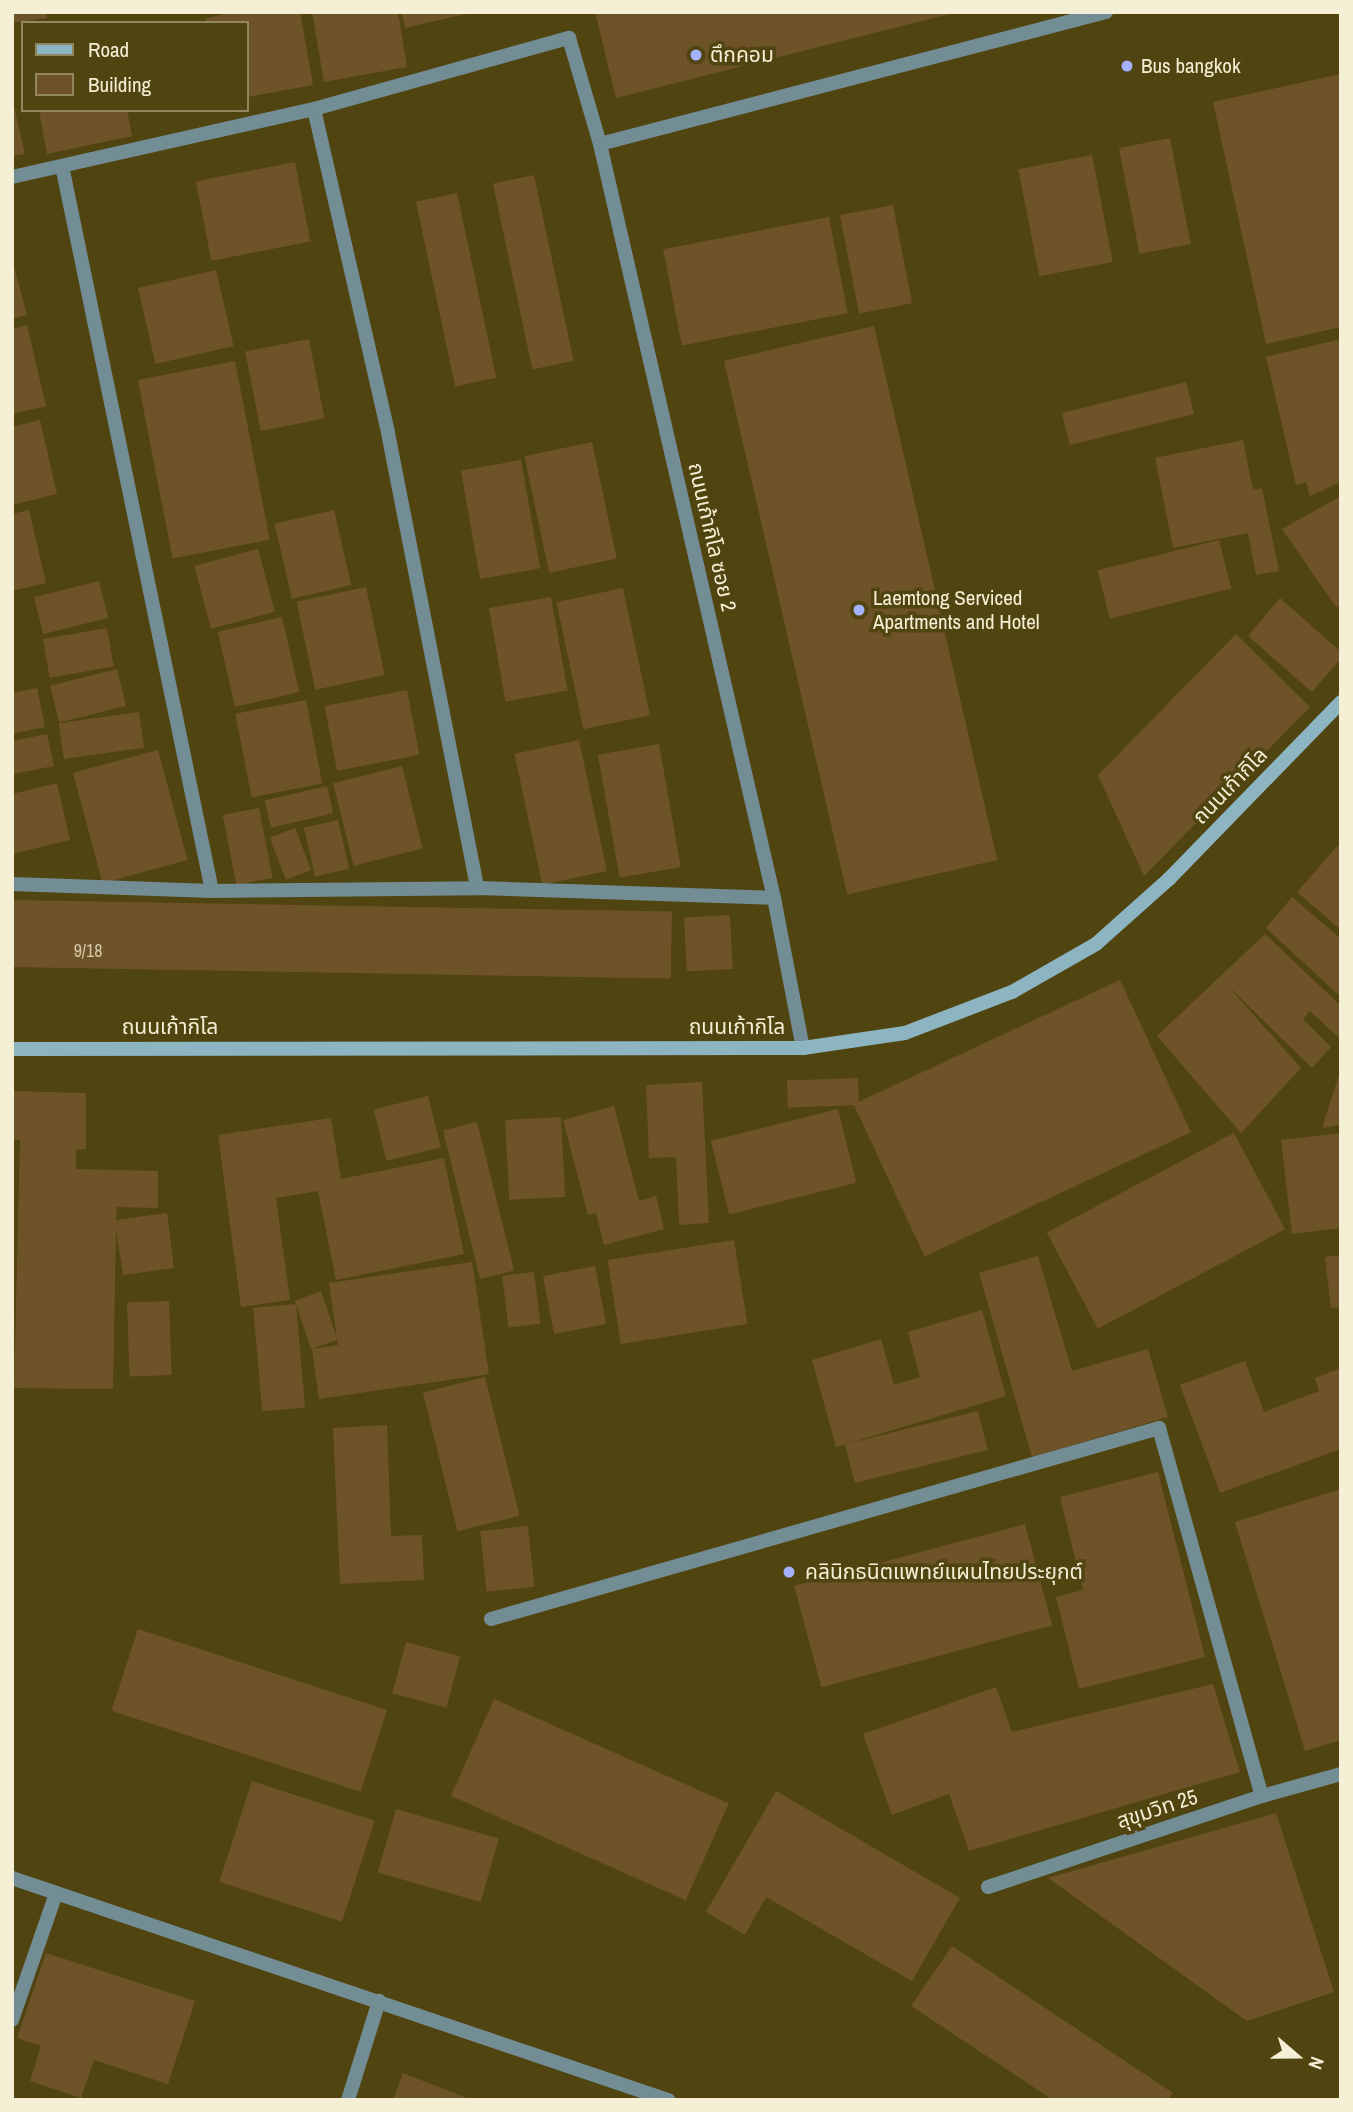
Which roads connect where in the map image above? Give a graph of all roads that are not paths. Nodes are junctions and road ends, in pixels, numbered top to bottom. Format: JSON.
{"nodes":[{"id":1,"x":1106,"y":12,"type":"edge"},
{"id":2,"x":314,"y":109,"type":"junction"},
{"id":3,"x":600,"y":144,"type":"junction"},
{"id":4,"x":62,"y":166,"type":"junction"},
{"id":5,"x":12,"y":177,"type":"edge"},
{"id":6,"x":1341,"y":702,"type":"edge"},
{"id":7,"x":12,"y":884,"type":"edge"},
{"id":8,"x":477,"y":888,"type":"junction"},
{"id":9,"x":212,"y":891,"type":"junction"},
{"id":10,"x":774,"y":898,"type":"junction"},
{"id":11,"x":803,"y":1048,"type":"junction"},
{"id":12,"x":12,"y":1049,"type":"edge"},
{"id":13,"x":491,"y":1619,"type":"dead end"},
{"id":14,"x":1341,"y":1774,"type":"edge"},
{"id":15,"x":1262,"y":1796,"type":"junction"},
{"id":16,"x":12,"y":1878,"type":"edge"},
{"id":17,"x":988,"y":1887,"type":"dead end"},
{"id":18,"x":56,"y":1894,"type":"junction"},
{"id":19,"x":379,"y":2001,"type":"junction"},
{"id":20,"x":12,"y":2020,"type":"edge"},
{"id":21,"x":348,"y":2100,"type":"edge"},
{"id":22,"x":667,"y":2100,"type":"edge"}],
"edges":[{"from":1,"to":3,"type":"street"},
{"from":2,"to":3,"type":"street","name":"ถนนเก้ากิโล ซอย 2"},
{"from":2,"to":4,"type":"street"},
{"from":2,"to":8,"type":"street"},
{"from":3,"to":10,"type":"street","name":"ถนนเก้ากิโล ซอย 2"},
{"from":4,"to":5,"type":"street"},
{"from":4,"to":9,"type":"street"},
{"from":6,"to":11,"type":"main road","name":"ถนนเก้ากิโล"},
{"from":7,"to":9,"type":"street"},
{"from":8,"to":9,"type":"street"},
{"from":8,"to":10,"type":"street"},
{"from":10,"to":11,"type":"street","name":"ถนนเก้ากิโล ซอย 2"},
{"from":11,"to":12,"type":"main road","name":"ถนนเก้ากิโล"},
{"from":13,"to":15,"type":"street"},
{"from":14,"to":15,"type":"street","name":"สุขุมวิท 25"},
{"from":15,"to":17,"type":"street","name":"สุขุมวิท 25"},
{"from":16,"to":18,"type":"street"},
{"from":18,"to":19,"type":"street"},
{"from":18,"to":20,"type":"street"},
{"from":19,"to":21,"type":"street"},
{"from":19,"to":22,"type":"street"}]}
